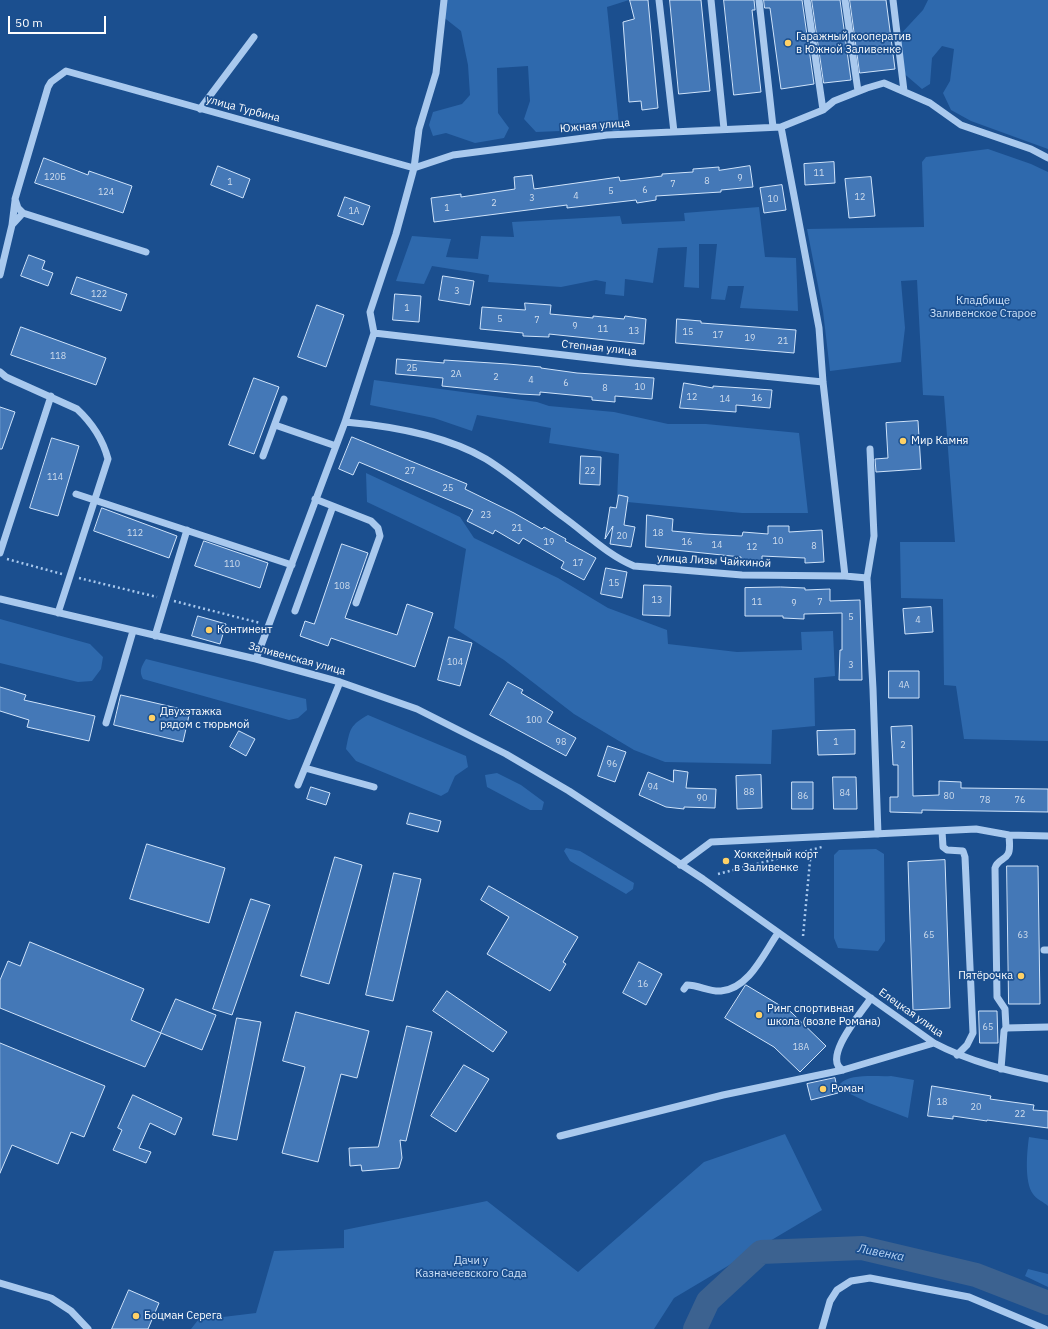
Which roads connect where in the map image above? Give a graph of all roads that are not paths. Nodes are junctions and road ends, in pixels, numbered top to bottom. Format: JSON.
{"nodes":[{"id":1,"x":444,"y":0,"type":"edge"},
{"id":2,"x":659,"y":0,"type":"edge"},
{"id":3,"x":711,"y":0,"type":"edge"},
{"id":4,"x":758,"y":0,"type":"edge"},
{"id":5,"x":807,"y":0,"type":"edge"},
{"id":6,"x":845,"y":0,"type":"edge"},
{"id":7,"x":893,"y":0,"type":"edge"},
{"id":8,"x":254,"y":37,"type":"dead end"},
{"id":9,"x":904,"y":91,"type":"junction"},
{"id":10,"x":858,"y":92,"type":"junction"},
{"id":11,"x":200,"y":109,"type":"junction"},
{"id":12,"x":823,"y":110,"type":"junction"},
{"id":13,"x":773,"y":127,"type":"junction"},
{"id":14,"x":781,"y":127,"type":"junction"},
{"id":15,"x":724,"y":129,"type":"junction"},
{"id":16,"x":674,"y":132,"type":"junction"},
{"id":17,"x":1048,"y":158,"type":"edge"},
{"id":18,"x":414,"y":168,"type":"junction"},
{"id":19,"x":15,"y":200,"type":"junction"},
{"id":20,"x":23,"y":213,"type":"junction"},
{"id":21,"x":12,"y":225,"type":"junction"},
{"id":22,"x":146,"y":252,"type":"dead end"},
{"id":23,"x":0,"y":275,"type":"edge"},
{"id":24,"x":374,"y":334,"type":"junction"},
{"id":25,"x":0,"y":372,"type":"edge"},
{"id":26,"x":823,"y":382,"type":"junction"},
{"id":27,"x":51,"y":396,"type":"junction"},
{"id":28,"x":284,"y":398,"type":"dead end"},
{"id":29,"x":345,"y":422,"type":"junction"},
{"id":30,"x":275,"y":425,"type":"junction"},
{"id":31,"x":336,"y":446,"type":"junction"},
{"id":32,"x":870,"y":450,"type":"dead end"},
{"id":33,"x":264,"y":456,"type":"dead end"},
{"id":34,"x":76,"y":494,"type":"dead end"},
{"id":35,"x":95,"y":499,"type":"junction"},
{"id":36,"x":315,"y":499,"type":"junction"},
{"id":37,"x":333,"y":506,"type":"junction"},
{"id":38,"x":187,"y":530,"type":"junction"},
{"id":39,"x":0,"y":553,"type":"edge"},
{"id":40,"x":292,"y":565,"type":"junction"},
{"id":41,"x":845,"y":576,"type":"junction"},
{"id":42,"x":867,"y":578,"type":"junction"},
{"id":43,"x":0,"y":599,"type":"edge"},
{"id":44,"x":356,"y":603,"type":"dead end"},
{"id":45,"x":295,"y":611,"type":"dead end"},
{"id":46,"x":58,"y":613,"type":"junction"},
{"id":47,"x":133,"y":631,"type":"junction"},
{"id":48,"x":154,"y":636,"type":"junction"},
{"id":49,"x":256,"y":659,"type":"junction"},
{"id":50,"x":340,"y":682,"type":"junction"},
{"id":51,"x":106,"y":723,"type":"dead end"},
{"id":52,"x":305,"y":768,"type":"junction"},
{"id":53,"x":298,"y":785,"type":"dead end"},
{"id":54,"x":374,"y":787,"type":"dead end"},
{"id":55,"x":942,"y":831,"type":"junction"},
{"id":56,"x":878,"y":834,"type":"junction"},
{"id":57,"x":1009,"y":835,"type":"junction"},
{"id":58,"x":1048,"y":836,"type":"edge"},
{"id":59,"x":680,"y":865,"type":"junction"},
{"id":60,"x":778,"y":933,"type":"junction"},
{"id":61,"x":684,"y":989,"type":"dead end"},
{"id":62,"x":871,"y":998,"type":"junction"},
{"id":63,"x":1048,"y":1027,"type":"edge"},
{"id":64,"x":1006,"y":1028,"type":"junction"},
{"id":65,"x":934,"y":1043,"type":"junction"},
{"id":66,"x":957,"y":1055,"type":"junction"},
{"id":67,"x":1001,"y":1069,"type":"junction"},
{"id":68,"x":843,"y":1070,"type":"junction"},
{"id":69,"x":1048,"y":1079,"type":"edge"},
{"id":70,"x":560,"y":1136,"type":"dead end"},
{"id":71,"x":0,"y":1283,"type":"edge"},
{"id":72,"x":88,"y":1329,"type":"edge"},
{"id":73,"x":822,"y":1329,"type":"edge"},
{"id":74,"x":1045,"y":1329,"type":"edge"}],
"edges":[{"from":1,"to":18,"type":"street"},
{"from":2,"to":16,"type":"street"},
{"from":3,"to":15,"type":"street"},
{"from":4,"to":13,"type":"street"},
{"from":5,"to":12,"type":"street"},
{"from":6,"to":10,"type":"street"},
{"from":7,"to":9,"type":"street"},
{"from":8,"to":11,"type":"street"},
{"from":9,"to":10,"type":"street"},
{"from":9,"to":17,"type":"street"},
{"from":10,"to":12,"type":"street"},
{"from":11,"to":18,"type":"street","name":"улица Турбина"},
{"from":11,"to":19,"type":"street","name":"улица Турбина"},
{"from":12,"to":14,"type":"street"},
{"from":13,"to":14,"type":"street","name":"Южная улица"},
{"from":13,"to":15,"type":"street","name":"Южная улица"},
{"from":14,"to":26,"type":"street"},
{"from":15,"to":16,"type":"street","name":"Южная улица"},
{"from":16,"to":18,"type":"street","name":"Южная улица"},
{"from":18,"to":24,"type":"street"},
{"from":19,"to":20,"type":"street"},
{"from":19,"to":21,"type":"street"},
{"from":20,"to":21,"type":"street"},
{"from":20,"to":22,"type":"street"},
{"from":21,"to":23,"type":"street"},
{"from":24,"to":26,"type":"street","name":"Степная улица"},
{"from":24,"to":29,"type":"street"},
{"from":25,"to":27,"type":"street"},
{"from":26,"to":41,"type":"street"},
{"from":27,"to":35,"type":"street"},
{"from":27,"to":39,"type":"street"},
{"from":28,"to":30,"type":"street"},
{"from":29,"to":31,"type":"street"},
{"from":29,"to":41,"type":"street","name":"улица Лизы Чайкиной"},
{"from":30,"to":31,"type":"street"},
{"from":30,"to":33,"type":"street"},
{"from":31,"to":36,"type":"street"},
{"from":32,"to":42,"type":"street"},
{"from":34,"to":35,"type":"street"},
{"from":35,"to":38,"type":"street"},
{"from":35,"to":46,"type":"street"},
{"from":36,"to":37,"type":"street"},
{"from":36,"to":40,"type":"street"},
{"from":37,"to":44,"type":"street"},
{"from":37,"to":45,"type":"street"},
{"from":38,"to":40,"type":"street"},
{"from":38,"to":48,"type":"street"},
{"from":40,"to":49,"type":"street"},
{"from":41,"to":42,"type":"street","name":"улица Лизы Чайкиной"},
{"from":42,"to":56,"type":"street"},
{"from":43,"to":46,"type":"street","name":"Заливенская улица"},
{"from":46,"to":47,"type":"street","name":"Заливенская улица"},
{"from":47,"to":48,"type":"street","name":"Заливенская улица"},
{"from":47,"to":51,"type":"street"},
{"from":48,"to":49,"type":"street","name":"Заливенская улица"},
{"from":49,"to":50,"type":"street","name":"Заливенская улица"},
{"from":50,"to":52,"type":"street"},
{"from":50,"to":59,"type":"street","name":"Заливенская улица"},
{"from":52,"to":53,"type":"street"},
{"from":52,"to":54,"type":"street"},
{"from":55,"to":56,"type":"street"},
{"from":55,"to":57,"type":"street"},
{"from":55,"to":66,"type":"street"},
{"from":56,"to":59,"type":"street"},
{"from":57,"to":58,"type":"street"},
{"from":57,"to":64,"type":"street"},
{"from":59,"to":60,"type":"street","name":"Елецкая улица"},
{"from":60,"to":61,"type":"street"},
{"from":60,"to":62,"type":"street","name":"Елецкая улица"},
{"from":62,"to":65,"type":"street","name":"Елецкая улица"},
{"from":62,"to":68,"type":"street"},
{"from":63,"to":64,"type":"street"},
{"from":64,"to":67,"type":"street"},
{"from":65,"to":66,"type":"street","name":"Елецкая улица"},
{"from":65,"to":68,"type":"street"},
{"from":66,"to":67,"type":"street","name":"Елецкая улица"},
{"from":67,"to":69,"type":"street","name":"Елецкая улица"},
{"from":68,"to":70,"type":"street"},
{"from":71,"to":72,"type":"street"},
{"from":73,"to":74,"type":"street"}]}
